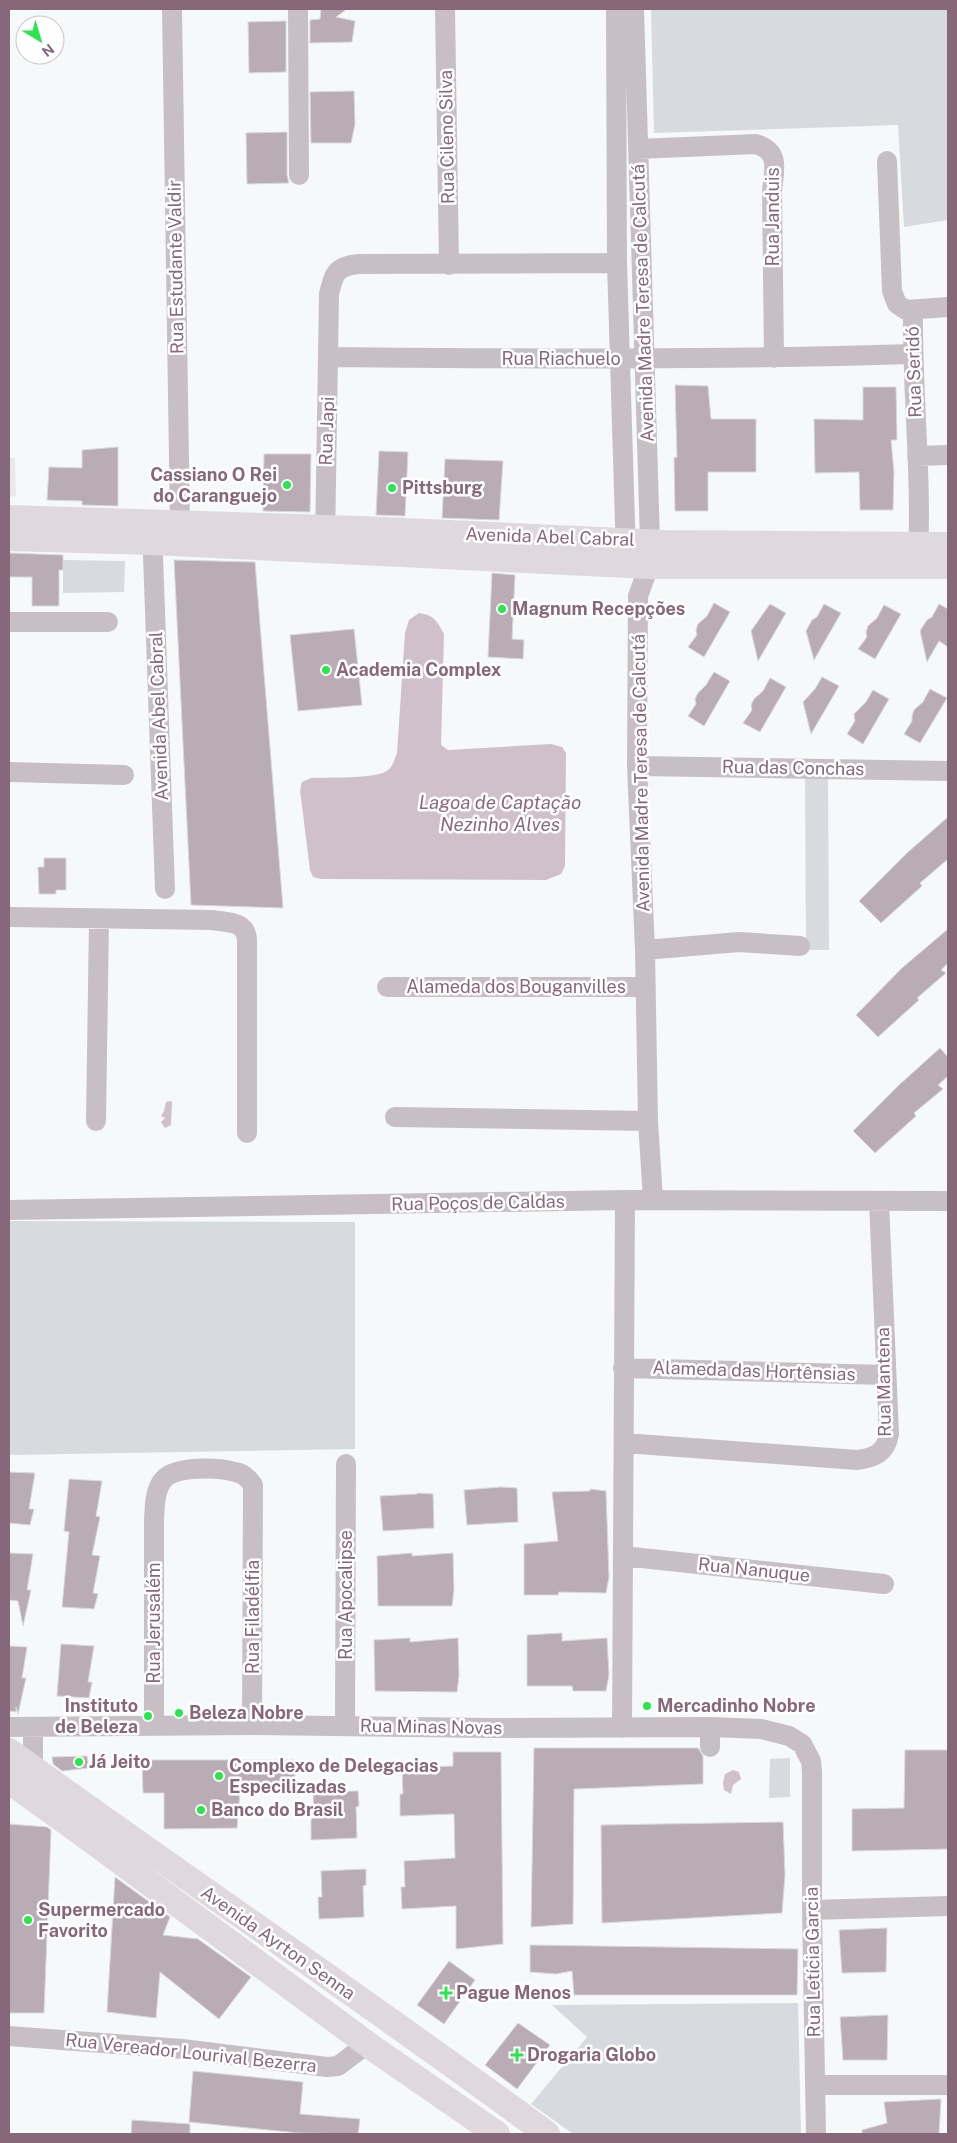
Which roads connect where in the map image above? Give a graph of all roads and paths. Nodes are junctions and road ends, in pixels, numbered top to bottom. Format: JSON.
{"nodes":[{"id":1,"x":172,"y":9,"type":"edge"},
{"id":2,"x":298,"y":9,"type":"edge"},
{"id":3,"x":444,"y":9,"type":"edge"},
{"id":4,"x":616,"y":9,"type":"edge"},
{"id":5,"x":634,"y":9,"type":"edge"},
{"id":6,"x":638,"y":149,"type":"junction"},
{"id":7,"x":887,"y":161,"type":"dead end"},
{"id":8,"x":299,"y":174,"type":"dead end"},
{"id":9,"x":617,"y":263,"type":"junction"},
{"id":10,"x":449,"y":265,"type":"junction"},
{"id":11,"x":948,"y":308,"type":"edge"},
{"id":12,"x":913,"y":310,"type":"junction"},
{"id":13,"x":912,"y":354,"type":"junction"},
{"id":14,"x":329,"y":357,"type":"junction"},
{"id":15,"x":774,"y":358,"type":"junction"},
{"id":16,"x":646,"y":359,"type":"junction"},
{"id":17,"x":620,"y":360,"type":"junction"},
{"id":18,"x":948,"y":455,"type":"edge"},
{"id":19,"x":917,"y":456,"type":"junction"},
{"id":20,"x":9,"y":518,"type":"edge"},
{"id":21,"x":180,"y":525,"type":"junction"},
{"id":22,"x":152,"y":533,"type":"junction"},
{"id":23,"x":9,"y":538,"type":"edge"},
{"id":24,"x":325,"y":540,"type":"junction"},
{"id":25,"x":948,"y":545,"type":"edge"},
{"id":26,"x":638,"y":553,"type":"junction"},
{"id":27,"x":918,"y":557,"type":"junction"},
{"id":28,"x":948,"y":566,"type":"edge"},
{"id":29,"x":9,"y":622,"type":"edge"},
{"id":30,"x":108,"y":622,"type":"dead end"},
{"id":31,"x":637,"y":766,"type":"junction"},
{"id":32,"x":948,"y":771,"type":"edge"},
{"id":33,"x":9,"y":772,"type":"edge"},
{"id":34,"x":124,"y":775,"type":"dead end"},
{"id":35,"x":166,"y":889,"type":"dead end"},
{"id":36,"x":9,"y":917,"type":"edge"},
{"id":37,"x":99,"y":919,"type":"junction"},
{"id":38,"x":800,"y":946,"type":"dead end"},
{"id":39,"x":645,"y":950,"type":"junction"},
{"id":40,"x":642,"y":986,"type":"junction"},
{"id":41,"x":387,"y":987,"type":"dead end"},
{"id":42,"x":395,"y":1117,"type":"dead end"},
{"id":43,"x":644,"y":1121,"type":"junction"},
{"id":44,"x":96,"y":1122,"type":"dead end"},
{"id":45,"x":247,"y":1133,"type":"dead end"},
{"id":46,"x":641,"y":1200,"type":"junction"},
{"id":47,"x":879,"y":1201,"type":"junction"},
{"id":48,"x":948,"y":1201,"type":"edge"},
{"id":49,"x":9,"y":1210,"type":"edge"},
{"id":50,"x":623,"y":1368,"type":"junction"},
{"id":51,"x":885,"y":1375,"type":"junction"},
{"id":52,"x":624,"y":1443,"type":"junction"},
{"id":53,"x":346,"y":1464,"type":"dead end"},
{"id":54,"x":154,"y":1520,"type":"joint"},
{"id":55,"x":623,"y":1556,"type":"junction"},
{"id":56,"x":884,"y":1584,"type":"dead end"},
{"id":57,"x":154,"y":1725,"type":"junction"},
{"id":58,"x":252,"y":1725,"type":"junction"},
{"id":59,"x":345,"y":1725,"type":"junction"},
{"id":60,"x":9,"y":1727,"type":"edge"},
{"id":61,"x":34,"y":1728,"type":"junction"},
{"id":62,"x":622,"y":1728,"type":"junction"},
{"id":63,"x":9,"y":1751,"type":"edge"},
{"id":64,"x":20,"y":1779,"type":"edge"},
{"id":65,"x":813,"y":1790,"type":"joint"},
{"id":66,"x":948,"y":1906,"type":"edge"},
{"id":67,"x":812,"y":1910,"type":"junction"},
{"id":68,"x":9,"y":2036,"type":"edge"},
{"id":69,"x":367,"y":2044,"type":"junction"},
{"id":70,"x":815,"y":2085,"type":"junction"},
{"id":71,"x":948,"y":2085,"type":"edge"},
{"id":72,"x":497,"y":2134,"type":"edge"},
{"id":73,"x":548,"y":2134,"type":"edge"},
{"id":74,"x":816,"y":2134,"type":"edge"}],
"edges":[{"from":1,"to":21,"type":"street","name":"Rua Estudante Valdir"},
{"from":2,"to":8,"type":"street"},
{"from":3,"to":10,"type":"street","name":"Rua Cileno Silva"},
{"from":4,"to":9,"type":"street","name":"Avenida Madre Teresa de Calcutá"},
{"from":5,"to":6,"type":"street","name":"Avenida Madre Teresa de Calcutá"},
{"from":6,"to":15,"type":"street","name":"Rua Janduis"},
{"from":6,"to":16,"type":"street","name":"Avenida Madre Teresa de Calcutá"},
{"from":7,"to":12,"type":"street","name":"Rua Seridó"},
{"from":9,"to":10,"type":"street","name":"Rua Japi"},
{"from":9,"to":17,"type":"street","name":"Avenida Madre Teresa de Calcutá"},
{"from":10,"to":14,"type":"street","name":"Rua Japi"},
{"from":11,"to":12,"type":"street"},
{"from":12,"to":13,"type":"street","name":"Rua Seridó"},
{"from":13,"to":15,"type":"street","name":"Rua Riachuelo"},
{"from":13,"to":19,"type":"street","name":"Rua Seridó"},
{"from":14,"to":17,"type":"street","name":"Rua Riachuelo"},
{"from":14,"to":24,"type":"street","name":"Rua Japi"},
{"from":15,"to":16,"type":"street","name":"Rua Riachuelo"},
{"from":16,"to":17,"type":"street","name":"Rua Riachuelo"},
{"from":16,"to":26,"type":"street","name":"Avenida Madre Teresa de Calcutá"},
{"from":17,"to":26,"type":"street","name":"Avenida Madre Teresa de Calcutá"},
{"from":18,"to":19,"type":"street"},
{"from":19,"to":27,"type":"street","name":"Rua Seridó"},
{"from":20,"to":22,"type":"main road","name":"Avenida Abel Cabral"},
{"from":21,"to":22,"type":"main road","name":"Avenida Abel Cabral"},
{"from":21,"to":24,"type":"main road","name":"Avenida Abel Cabral"},
{"from":22,"to":23,"type":"main road","name":"Avenida Abel Cabral"},
{"from":22,"to":24,"type":"main road","name":"Avenida Abel Cabral"},
{"from":22,"to":35,"type":"street","name":"Avenida Abel Cabral"},
{"from":24,"to":26,"type":"main road","name":"Avenida Abel Cabral"},
{"from":25,"to":27,"type":"main road","name":"Avenida Abel Cabral"},
{"from":26,"to":27,"type":"main road","name":"Avenida Abel Cabral"},
{"from":26,"to":31,"type":"street","name":"Avenida Madre Teresa de Calcutá"},
{"from":27,"to":28,"type":"main road","name":"Avenida Abel Cabral"},
{"from":29,"to":30,"type":"street"},
{"from":31,"to":32,"type":"street","name":"Rua das Conchas"},
{"from":31,"to":39,"type":"street","name":"Avenida Madre Teresa de Calcutá"},
{"from":33,"to":34,"type":"street"},
{"from":36,"to":37,"type":"street"},
{"from":37,"to":44,"type":"street"},
{"from":37,"to":45,"type":"street"},
{"from":38,"to":39,"type":"street"},
{"from":39,"to":40,"type":"street","name":"Avenida Madre Teresa de Calcutá"},
{"from":40,"to":41,"type":"street","name":"Alameda dos Bouganvilles"},
{"from":40,"to":43,"type":"street","name":"Avenida Madre Teresa de Calcutá"},
{"from":42,"to":43,"type":"street"},
{"from":43,"to":46,"type":"street","name":"Avenida Madre Teresa de Calcutá"},
{"from":46,"to":47,"type":"street","name":"Rua Poços de Caldas"},
{"from":46,"to":49,"type":"street","name":"Rua Poços de Caldas"},
{"from":46,"to":50,"type":"street","name":"Avenida Madre Teresa de Calcutá"},
{"from":47,"to":48,"type":"street","name":"Rua Poços de Caldas"},
{"from":47,"to":51,"type":"street","name":"Rua Mantena"},
{"from":50,"to":51,"type":"street","name":"Alameda das Hortênsias"},
{"from":50,"to":52,"type":"street","name":"Avenida Madre Teresa de Calcutá"},
{"from":51,"to":52,"type":"street","name":"Rua Mantena"},
{"from":52,"to":55,"type":"street","name":"Avenida Madre Teresa de Calcutá"},
{"from":53,"to":59,"type":"street","name":"Rua Apocalipse"},
{"from":54,"to":57,"type":"street","name":"Rua Jerusalém"},
{"from":54,"to":58,"type":"street","name":"Rua Filadélfia"},
{"from":55,"to":56,"type":"street","name":"Rua Nanuque"},
{"from":55,"to":62,"type":"street","name":"Avenida Madre Teresa de Calcutá"},
{"from":57,"to":58,"type":"street","name":"Rua Minas Novas"},
{"from":57,"to":61,"type":"street","name":"Rua Minas Novas"},
{"from":58,"to":59,"type":"street","name":"Rua Minas Novas"},
{"from":59,"to":62,"type":"street","name":"Rua Minas Novas"},
{"from":60,"to":61,"type":"street","name":"Rua Minas Novas"},
{"from":61,"to":64,"type":"street"},
{"from":62,"to":65,"type":"street","name":"Rua Minas Novas"},
{"from":63,"to":64,"type":"main road","name":"Avenida Ayrton Senna"},
{"from":64,"to":69,"type":"main road","name":"Avenida Ayrton Senna"},
{"from":64,"to":73,"type":"main road","name":"Avenida Ayrton Senna"},
{"from":65,"to":67,"type":"street","name":"Rua Letícia Garcia"},
{"from":66,"to":67,"type":"street"},
{"from":67,"to":70,"type":"street","name":"Rua Letícia Garcia"},
{"from":68,"to":69,"type":"street","name":"Rua Vereador Lourival Bezerra"},
{"from":69,"to":72,"type":"main road","name":"Avenida Ayrton Senna"},
{"from":70,"to":71,"type":"street"},
{"from":70,"to":74,"type":"street","name":"Rua Letícia Garcia"}]}
